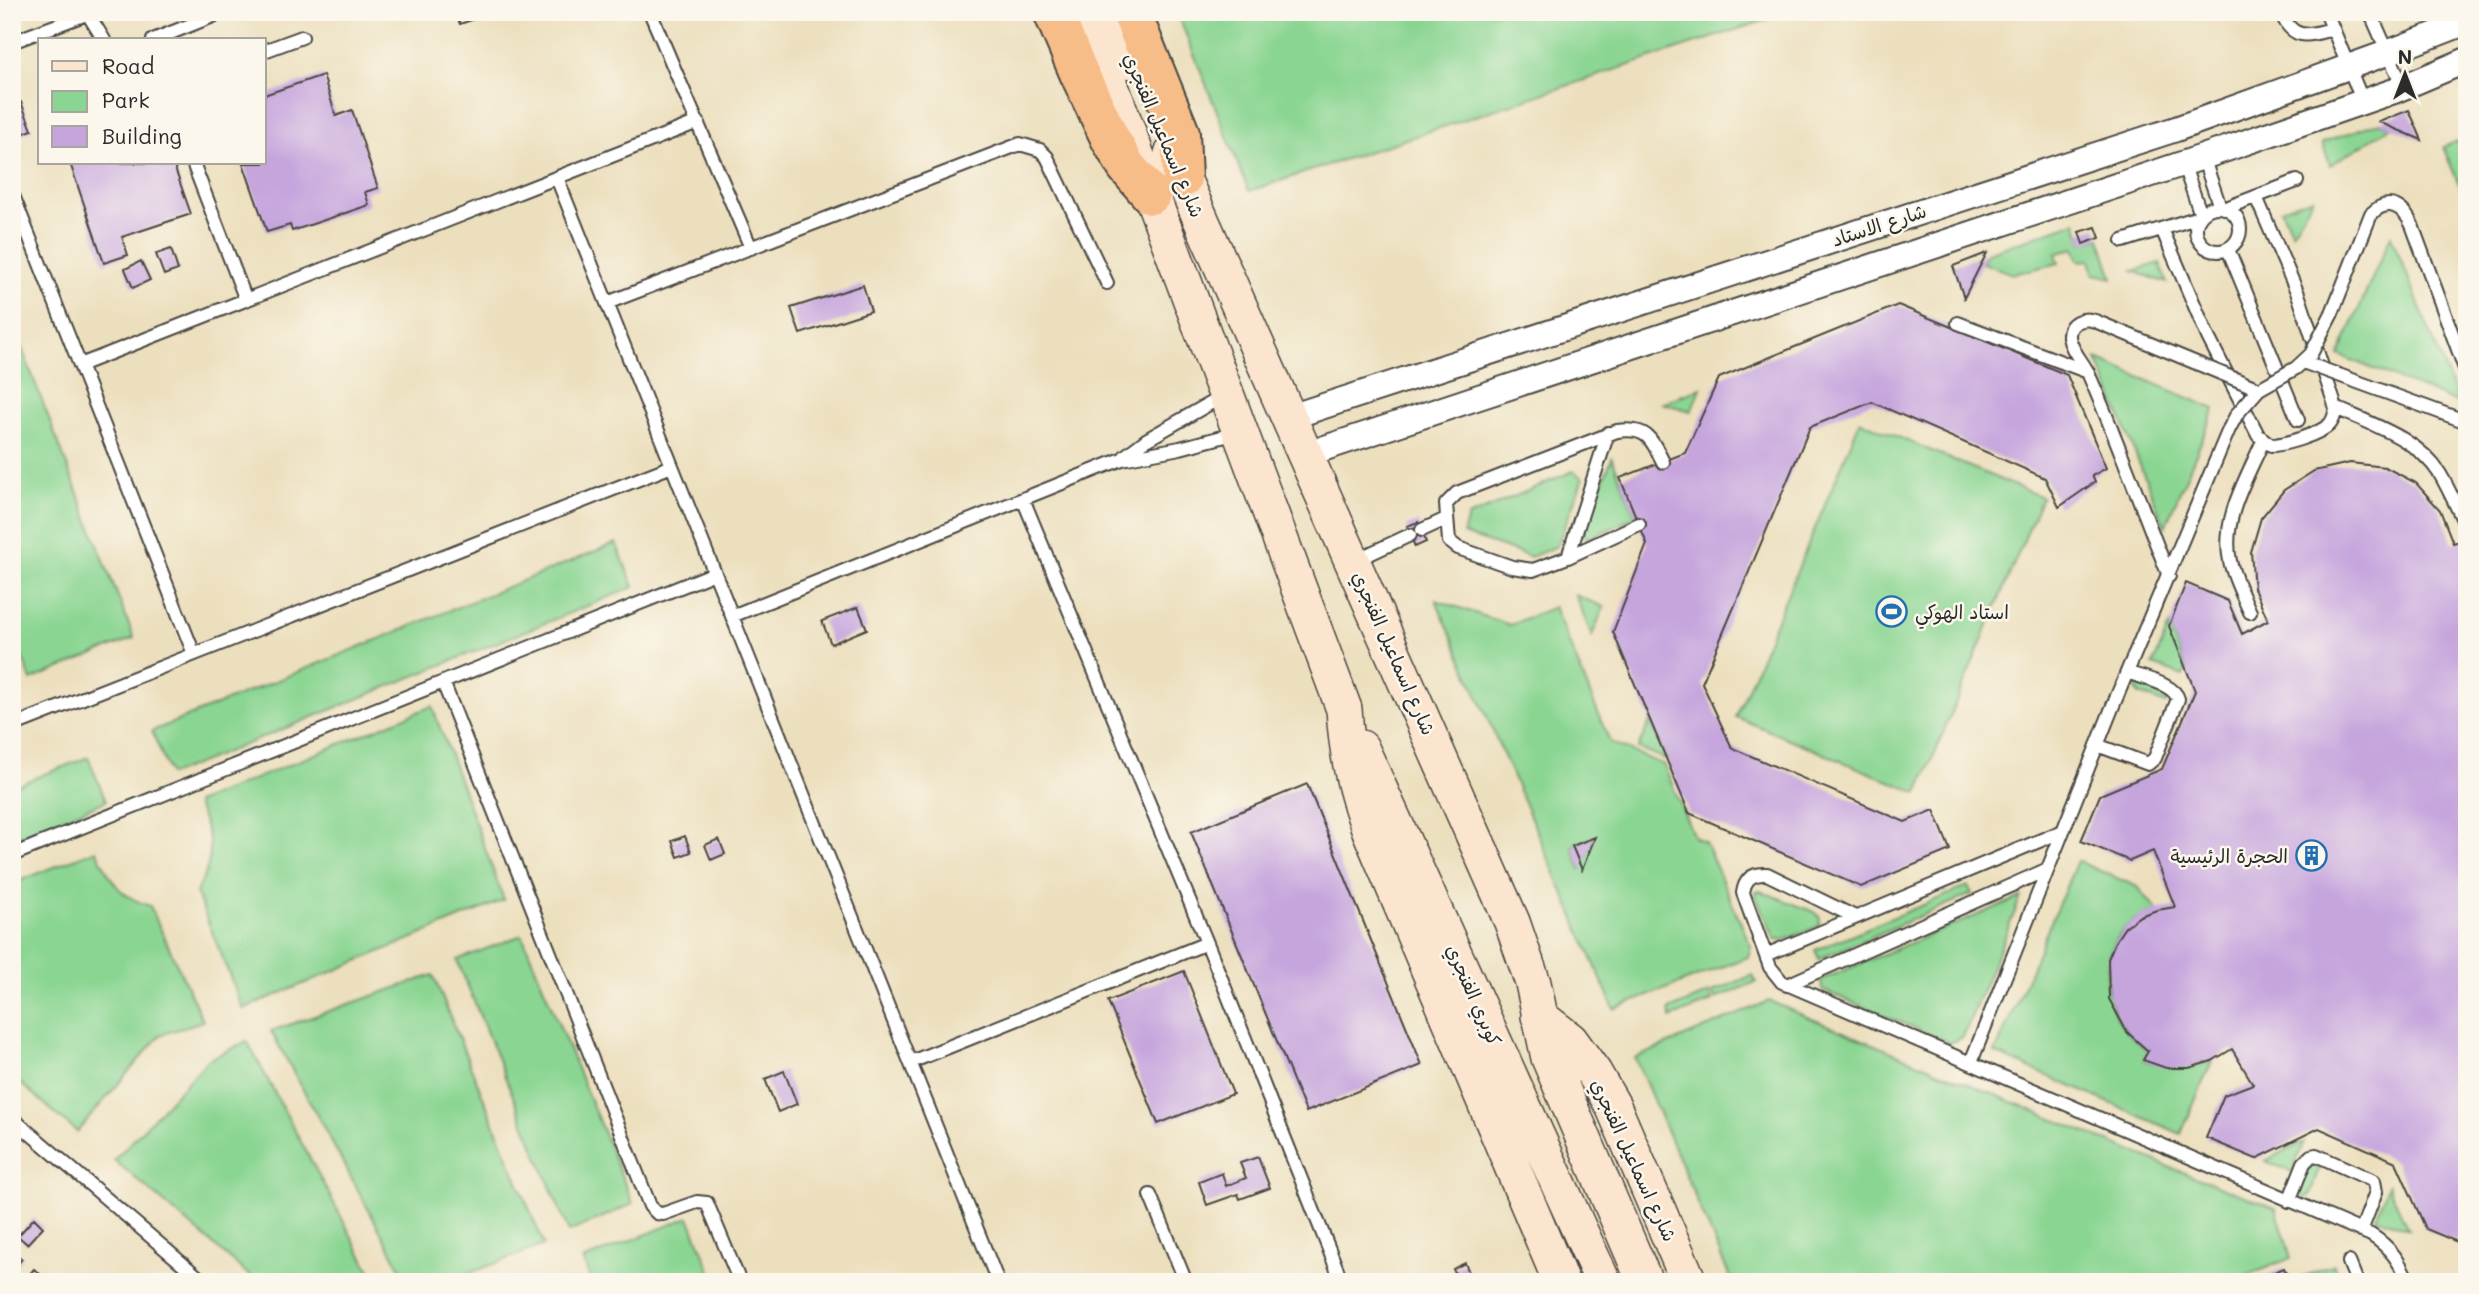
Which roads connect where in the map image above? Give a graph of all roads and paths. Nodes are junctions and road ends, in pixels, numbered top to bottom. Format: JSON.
{"nodes":[{"id":1,"x":223,"y":12,"type":"edge"},
{"id":2,"x":650,"y":12,"type":"edge"},
{"id":3,"x":1053,"y":12,"type":"edge"},
{"id":4,"x":1083,"y":12,"type":"edge"},
{"id":5,"x":1111,"y":12,"type":"edge"},
{"id":6,"x":1131,"y":12,"type":"edge"},
{"id":7,"x":2281,"y":12,"type":"edge"},
{"id":8,"x":2326,"y":12,"type":"edge"},
{"id":9,"x":2370,"y":12,"type":"edge"},
{"id":10,"x":90,"y":13,"type":"edge"},
{"id":11,"x":2467,"y":22,"type":"edge"},
{"id":12,"x":2333,"y":29,"type":"junction"},
{"id":13,"x":302,"y":37,"type":"dead end"},
{"id":14,"x":103,"y":38,"type":"edge"},
{"id":15,"x":158,"y":38,"type":"edge"},
{"id":16,"x":12,"y":42,"type":"edge"},
{"id":17,"x":266,"y":50,"type":"edge"},
{"id":18,"x":2387,"y":53,"type":"junction"},
{"id":19,"x":2467,"y":60,"type":"edge"},
{"id":20,"x":2348,"y":67,"type":"junction"},
{"id":21,"x":2403,"y":87,"type":"junction"},
{"id":22,"x":2363,"y":102,"type":"junction"},
{"id":23,"x":698,"y":122,"type":"junction"},
{"id":24,"x":2193,"y":160,"type":"junction"},
{"id":25,"x":193,"y":164,"type":"edge"},
{"id":26,"x":557,"y":178,"type":"junction"},
{"id":27,"x":2297,"y":181,"type":"dead end"},
{"id":28,"x":1167,"y":187,"type":"junction"},
{"id":29,"x":12,"y":193,"type":"edge"},
{"id":30,"x":2256,"y":197,"type":"junction"},
{"id":31,"x":2223,"y":207,"type":"junction"},
{"id":32,"x":2200,"y":216,"type":"junction"},
{"id":33,"x":2162,"y":229,"type":"junction"},
{"id":34,"x":2123,"y":242,"type":"dead end"},
{"id":35,"x":751,"y":248,"type":"junction"},
{"id":36,"x":2228,"y":248,"type":"junction"},
{"id":37,"x":1107,"y":283,"type":"dead end"},
{"id":38,"x":246,"y":300,"type":"junction"},
{"id":39,"x":607,"y":303,"type":"junction"},
{"id":40,"x":1958,"y":323,"type":"dead end"},
{"id":41,"x":2303,"y":362,"type":"junction"},
{"id":42,"x":80,"y":365,"type":"junction"},
{"id":43,"x":2088,"y":372,"type":"junction"},
{"id":44,"x":2467,"y":374,"type":"edge"},
{"id":45,"x":2259,"y":389,"type":"junction"},
{"id":46,"x":1225,"y":395,"type":"junction"},
{"id":47,"x":2336,"y":408,"type":"junction"},
{"id":48,"x":1287,"y":418,"type":"junction"},
{"id":49,"x":2298,"y":420,"type":"dead end"},
{"id":50,"x":2467,"y":422,"type":"edge"},
{"id":51,"x":1239,"y":432,"type":"junction"},
{"id":52,"x":1608,"y":433,"type":"junction"},
{"id":53,"x":2263,"y":441,"type":"junction"},
{"id":54,"x":1304,"y":455,"type":"junction"},
{"id":55,"x":1122,"y":459,"type":"junction"},
{"id":56,"x":1663,"y":462,"type":"dead end"},
{"id":57,"x":672,"y":466,"type":"junction"},
{"id":58,"x":1023,"y":499,"type":"junction"},
{"id":59,"x":1446,"y":519,"type":"junction"},
{"id":60,"x":1639,"y":524,"type":"dead end"},
{"id":61,"x":2467,"y":528,"type":"edge"},
{"id":62,"x":1568,"y":557,"type":"junction"},
{"id":63,"x":1353,"y":561,"type":"junction"},
{"id":64,"x":715,"y":573,"type":"junction"},
{"id":65,"x":2169,"y":576,"type":"junction"},
{"id":66,"x":2250,"y":612,"type":"dead end"},
{"id":67,"x":733,"y":616,"type":"junction"},
{"id":68,"x":194,"y":654,"type":"junction"},
{"id":69,"x":2127,"y":672,"type":"junction"},
{"id":70,"x":443,"y":682,"type":"junction"},
{"id":71,"x":1344,"y":709,"type":"junction"},
{"id":72,"x":13,"y":724,"type":"edge"},
{"id":73,"x":2097,"y":745,"type":"junction"},
{"id":74,"x":2063,"y":831,"type":"junction"},
{"id":75,"x":12,"y":855,"type":"edge"},
{"id":76,"x":2048,"y":869,"type":"junction"},
{"id":77,"x":1855,"y":917,"type":"junction"},
{"id":78,"x":1207,"y":943,"type":"junction"},
{"id":79,"x":1766,"y":955,"type":"junction"},
{"id":80,"x":1787,"y":985,"type":"junction"},
{"id":81,"x":1539,"y":1016,"type":"junction"},
{"id":82,"x":911,"y":1062,"type":"junction"},
{"id":83,"x":1970,"y":1062,"type":"junction"},
{"id":84,"x":12,"y":1118,"type":"edge"},
{"id":85,"x":1150,"y":1195,"type":"dead end"},
{"id":86,"x":2289,"y":1201,"type":"junction"},
{"id":87,"x":2361,"y":1231,"type":"junction"},
{"id":88,"x":2349,"y":1262,"type":"dead end"},
{"id":89,"x":204,"y":1282,"type":"edge"},
{"id":90,"x":740,"y":1282,"type":"edge"},
{"id":91,"x":999,"y":1282,"type":"edge"},
{"id":92,"x":1186,"y":1282,"type":"edge"},
{"id":93,"x":1342,"y":1282,"type":"edge"},
{"id":94,"x":1561,"y":1282,"type":"edge"},
{"id":95,"x":1602,"y":1282,"type":"edge"},
{"id":96,"x":1645,"y":1282,"type":"edge"},
{"id":97,"x":1689,"y":1282,"type":"edge"},
{"id":98,"x":2357,"y":1282,"type":"edge"},
{"id":99,"x":2409,"y":1282,"type":"edge"}],
"edges":[{"from":1,"to":15,"type":"lane"},
{"from":2,"to":23,"type":"lane"},
{"from":3,"to":28,"type":"highway"},
{"from":4,"to":28,"type":"main road","name":"شارع اسماعيل الفنجري"},
{"from":5,"to":28,"type":"main road","name":"شارع اسماعيل الفنجري"},
{"from":6,"to":28,"type":"highway"},
{"from":7,"to":12,"type":"lane"},
{"from":8,"to":12,"type":"lane"},
{"from":9,"to":18,"type":"lane"},
{"from":10,"to":14,"type":"lane"},
{"from":10,"to":16,"type":"lane"},
{"from":11,"to":18,"type":"street","name":"شارع الاستاد"},
{"from":12,"to":20,"type":"lane"},
{"from":13,"to":17,"type":"lane"},
{"from":18,"to":20,"type":"street","name":"شارع الاستاد"},
{"from":18,"to":21,"type":"lane"},
{"from":19,"to":21,"type":"street","name":"شارع الاستاد"},
{"from":20,"to":22,"type":"lane"},
{"from":20,"to":48,"type":"street","name":"شارع الاستاد"},
{"from":21,"to":22,"type":"street","name":"شارع الاستاد"},
{"from":22,"to":24,"type":"street","name":"شارع الاستاد"},
{"from":23,"to":26,"type":"lane"},
{"from":23,"to":35,"type":"lane"},
{"from":24,"to":31,"type":"lane"},
{"from":24,"to":32,"type":"lane"},
{"from":24,"to":54,"type":"street","name":"شارع الاستاد"},
{"from":25,"to":38,"type":"lane"},
{"from":26,"to":38,"type":"lane"},
{"from":26,"to":39,"type":"lane"},
{"from":27,"to":30,"type":"lane"},
{"from":28,"to":46,"type":"main road","name":"شارع اسماعيل الفنجري"},
{"from":28,"to":48,"type":"main road","name":"شارع اسماعيل الفنجري"},
{"from":29,"to":42,"type":"lane"},
{"from":30,"to":31,"type":"lane"},
{"from":30,"to":47,"type":"lane"},
{"from":31,"to":32,"type":"lane"},
{"from":31,"to":36,"type":"lane"},
{"from":32,"to":33,"type":"lane"},
{"from":32,"to":36,"type":"lane"},
{"from":33,"to":34,"type":"lane"},
{"from":33,"to":53,"type":"lane"},
{"from":35,"to":37,"type":"lane"},
{"from":35,"to":39,"type":"lane"},
{"from":36,"to":49,"type":"lane"},
{"from":38,"to":42,"type":"lane"},
{"from":39,"to":57,"type":"lane"},
{"from":40,"to":43,"type":"lane"},
{"from":41,"to":44,"type":"lane","bridge":true},
{"from":41,"to":45,"type":"lane","bridge":true},
{"from":41,"to":50,"type":"lane","bridge":true},
{"from":42,"to":68,"type":"lane"},
{"from":43,"to":45,"type":"lane","bridge":true},
{"from":43,"to":65,"type":"lane"},
{"from":45,"to":65,"type":"lane","bridge":true},
{"from":46,"to":51,"type":"main road","name":"شارع اسماعيل الفنجري"},
{"from":46,"to":55,"type":"lane"},
{"from":47,"to":53,"type":"lane"},
{"from":47,"to":61,"type":"lane"},
{"from":48,"to":54,"type":"main road","name":"شارع اسماعيل الفنجري"},
{"from":51,"to":55,"type":"lane"},
{"from":51,"to":71,"type":"main road","name":"شارع اسماعيل الفنجري"},
{"from":52,"to":56,"type":"lane"},
{"from":52,"to":59,"type":"lane"},
{"from":52,"to":62,"type":"lane"},
{"from":53,"to":66,"type":"lane"},
{"from":54,"to":63,"type":"main road","name":"شارع اسماعيل الفنجري"},
{"from":55,"to":58,"type":"lane"},
{"from":57,"to":64,"type":"lane"},
{"from":57,"to":68,"type":"lane"},
{"from":58,"to":67,"type":"lane"},
{"from":58,"to":78,"type":"lane"},
{"from":59,"to":62,"type":"lane"},
{"from":59,"to":63,"type":"lane"},
{"from":60,"to":62,"type":"lane"},
{"from":63,"to":81,"type":"main road","name":"شارع اسماعيل الفنجري"},
{"from":64,"to":67,"type":"lane"},
{"from":64,"to":70,"type":"lane"},
{"from":65,"to":69,"type":"lane"},
{"from":67,"to":82,"type":"lane"},
{"from":68,"to":72,"type":"lane"},
{"from":69,"to":73,"type":"lane"},
{"from":69,"to":73,"type":"lane"},
{"from":70,"to":75,"type":"lane"},
{"from":70,"to":90,"type":"lane"},
{"from":71,"to":94,"type":"main road","name":"شارع اسماعيل الفنجري"},
{"from":71,"to":95,"type":"main road","name":"كوبري الفنجري"},
{"from":73,"to":74,"type":"lane"},
{"from":74,"to":76,"type":"lane"},
{"from":74,"to":77,"type":"lane"},
{"from":76,"to":80,"type":"lane"},
{"from":76,"to":83,"type":"lane"},
{"from":77,"to":79,"type":"lane"},
{"from":77,"to":79,"type":"lane"},
{"from":78,"to":82,"type":"lane"},
{"from":78,"to":93,"type":"lane"},
{"from":79,"to":80,"type":"lane"},
{"from":80,"to":83,"type":"lane"},
{"from":81,"to":96,"type":"main road"},
{"from":81,"to":97,"type":"main road","name":"شارع اسماعيل الفنجري"},
{"from":82,"to":91,"type":"lane"},
{"from":83,"to":86,"type":"lane"},
{"from":84,"to":89,"type":"lane"},
{"from":85,"to":92,"type":"lane"},
{"from":86,"to":87,"type":"lane"},
{"from":86,"to":87,"type":"lane"},
{"from":87,"to":99,"type":"lane"},
{"from":88,"to":98,"type":"lane"}]}
